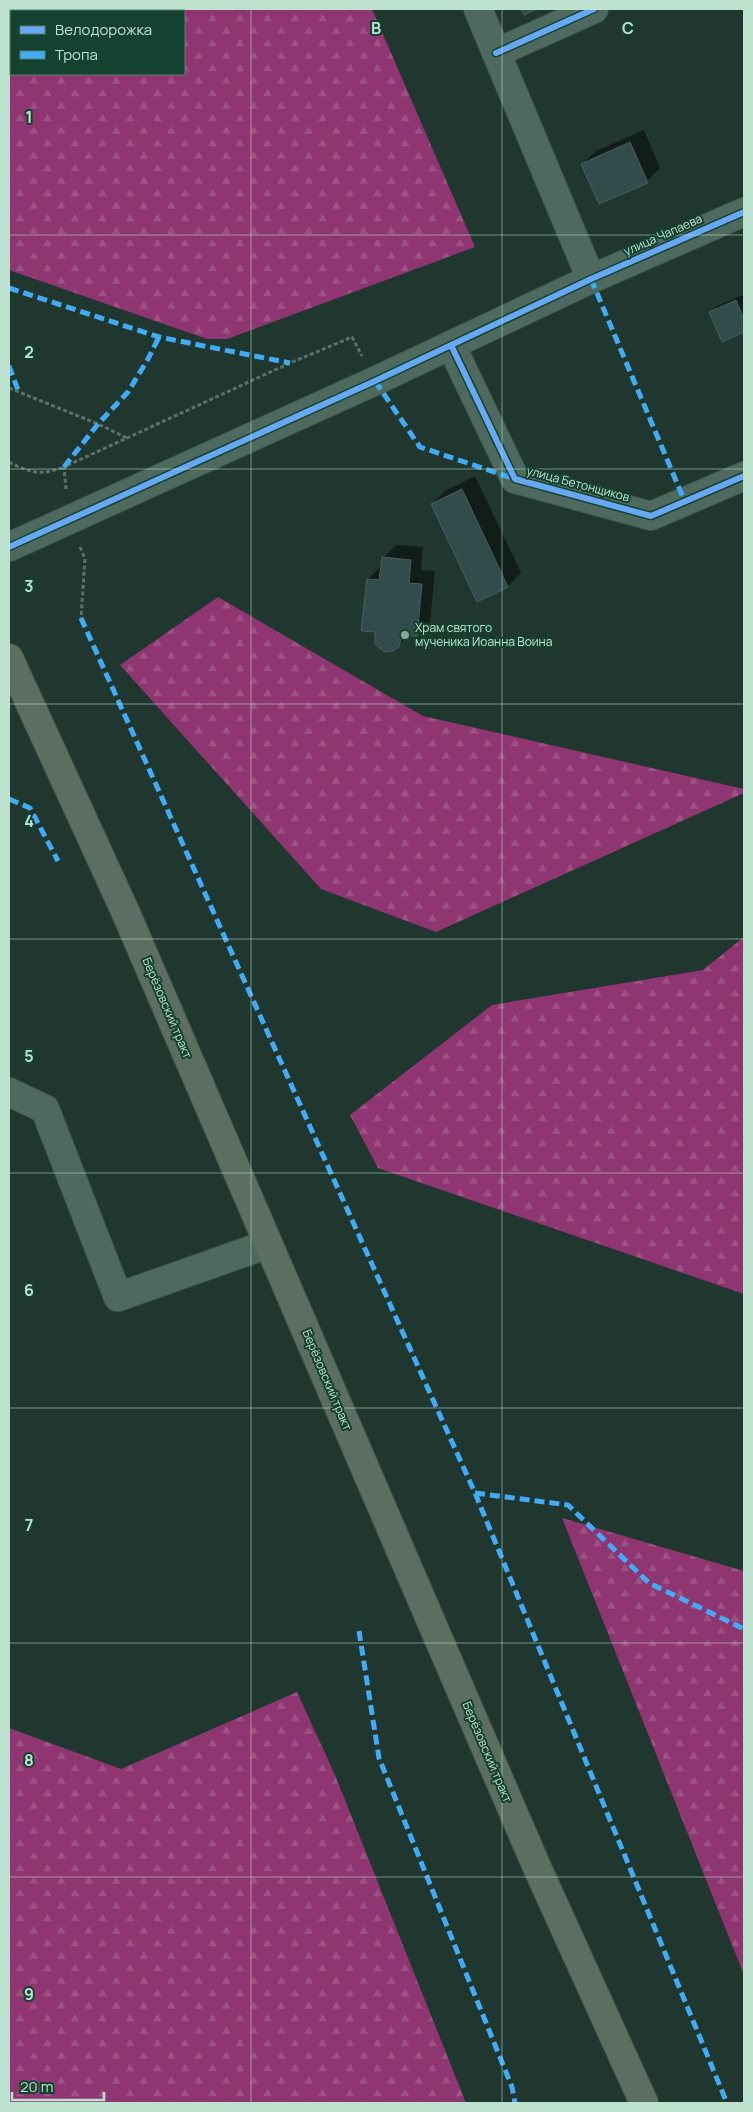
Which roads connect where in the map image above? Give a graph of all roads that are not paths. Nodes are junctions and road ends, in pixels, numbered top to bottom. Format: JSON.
{"nodes":[{"id":1,"x":478,"y":9,"type":"edge"},
{"id":2,"x":594,"y":9,"type":"edge"},
{"id":3,"x":496,"y":53,"type":"junction"},
{"id":4,"x":744,"y":212,"type":"edge"},
{"id":5,"x":591,"y":279,"type":"junction"},
{"id":6,"x":451,"y":345,"type":"junction"},
{"id":7,"x":744,"y":476,"type":"edge"},
{"id":8,"x":9,"y":547,"type":"edge"},
{"id":9,"x":9,"y":658,"type":"edge"},
{"id":10,"x":9,"y":1092,"type":"edge"},
{"id":11,"x":268,"y":1244,"type":"junction"},
{"id":12,"x":644,"y":2103,"type":"edge"}],
"edges":[{"from":1,"to":3,"type":"street"},
{"from":2,"to":3,"type":"street"},
{"from":3,"to":5,"type":"street"},
{"from":4,"to":5,"type":"street","name":"улица Чапаева"},
{"from":5,"to":6,"type":"street","name":"улица Чапаева"},
{"from":6,"to":7,"type":"street","name":"улица Бетонщиков"},
{"from":6,"to":8,"type":"street","name":"улица Чапаева"},
{"from":9,"to":11,"type":"main road","name":"Берёзовский тракт"},
{"from":10,"to":11,"type":"street"},
{"from":11,"to":12,"type":"main road","name":"Берёзовский тракт"}]}
